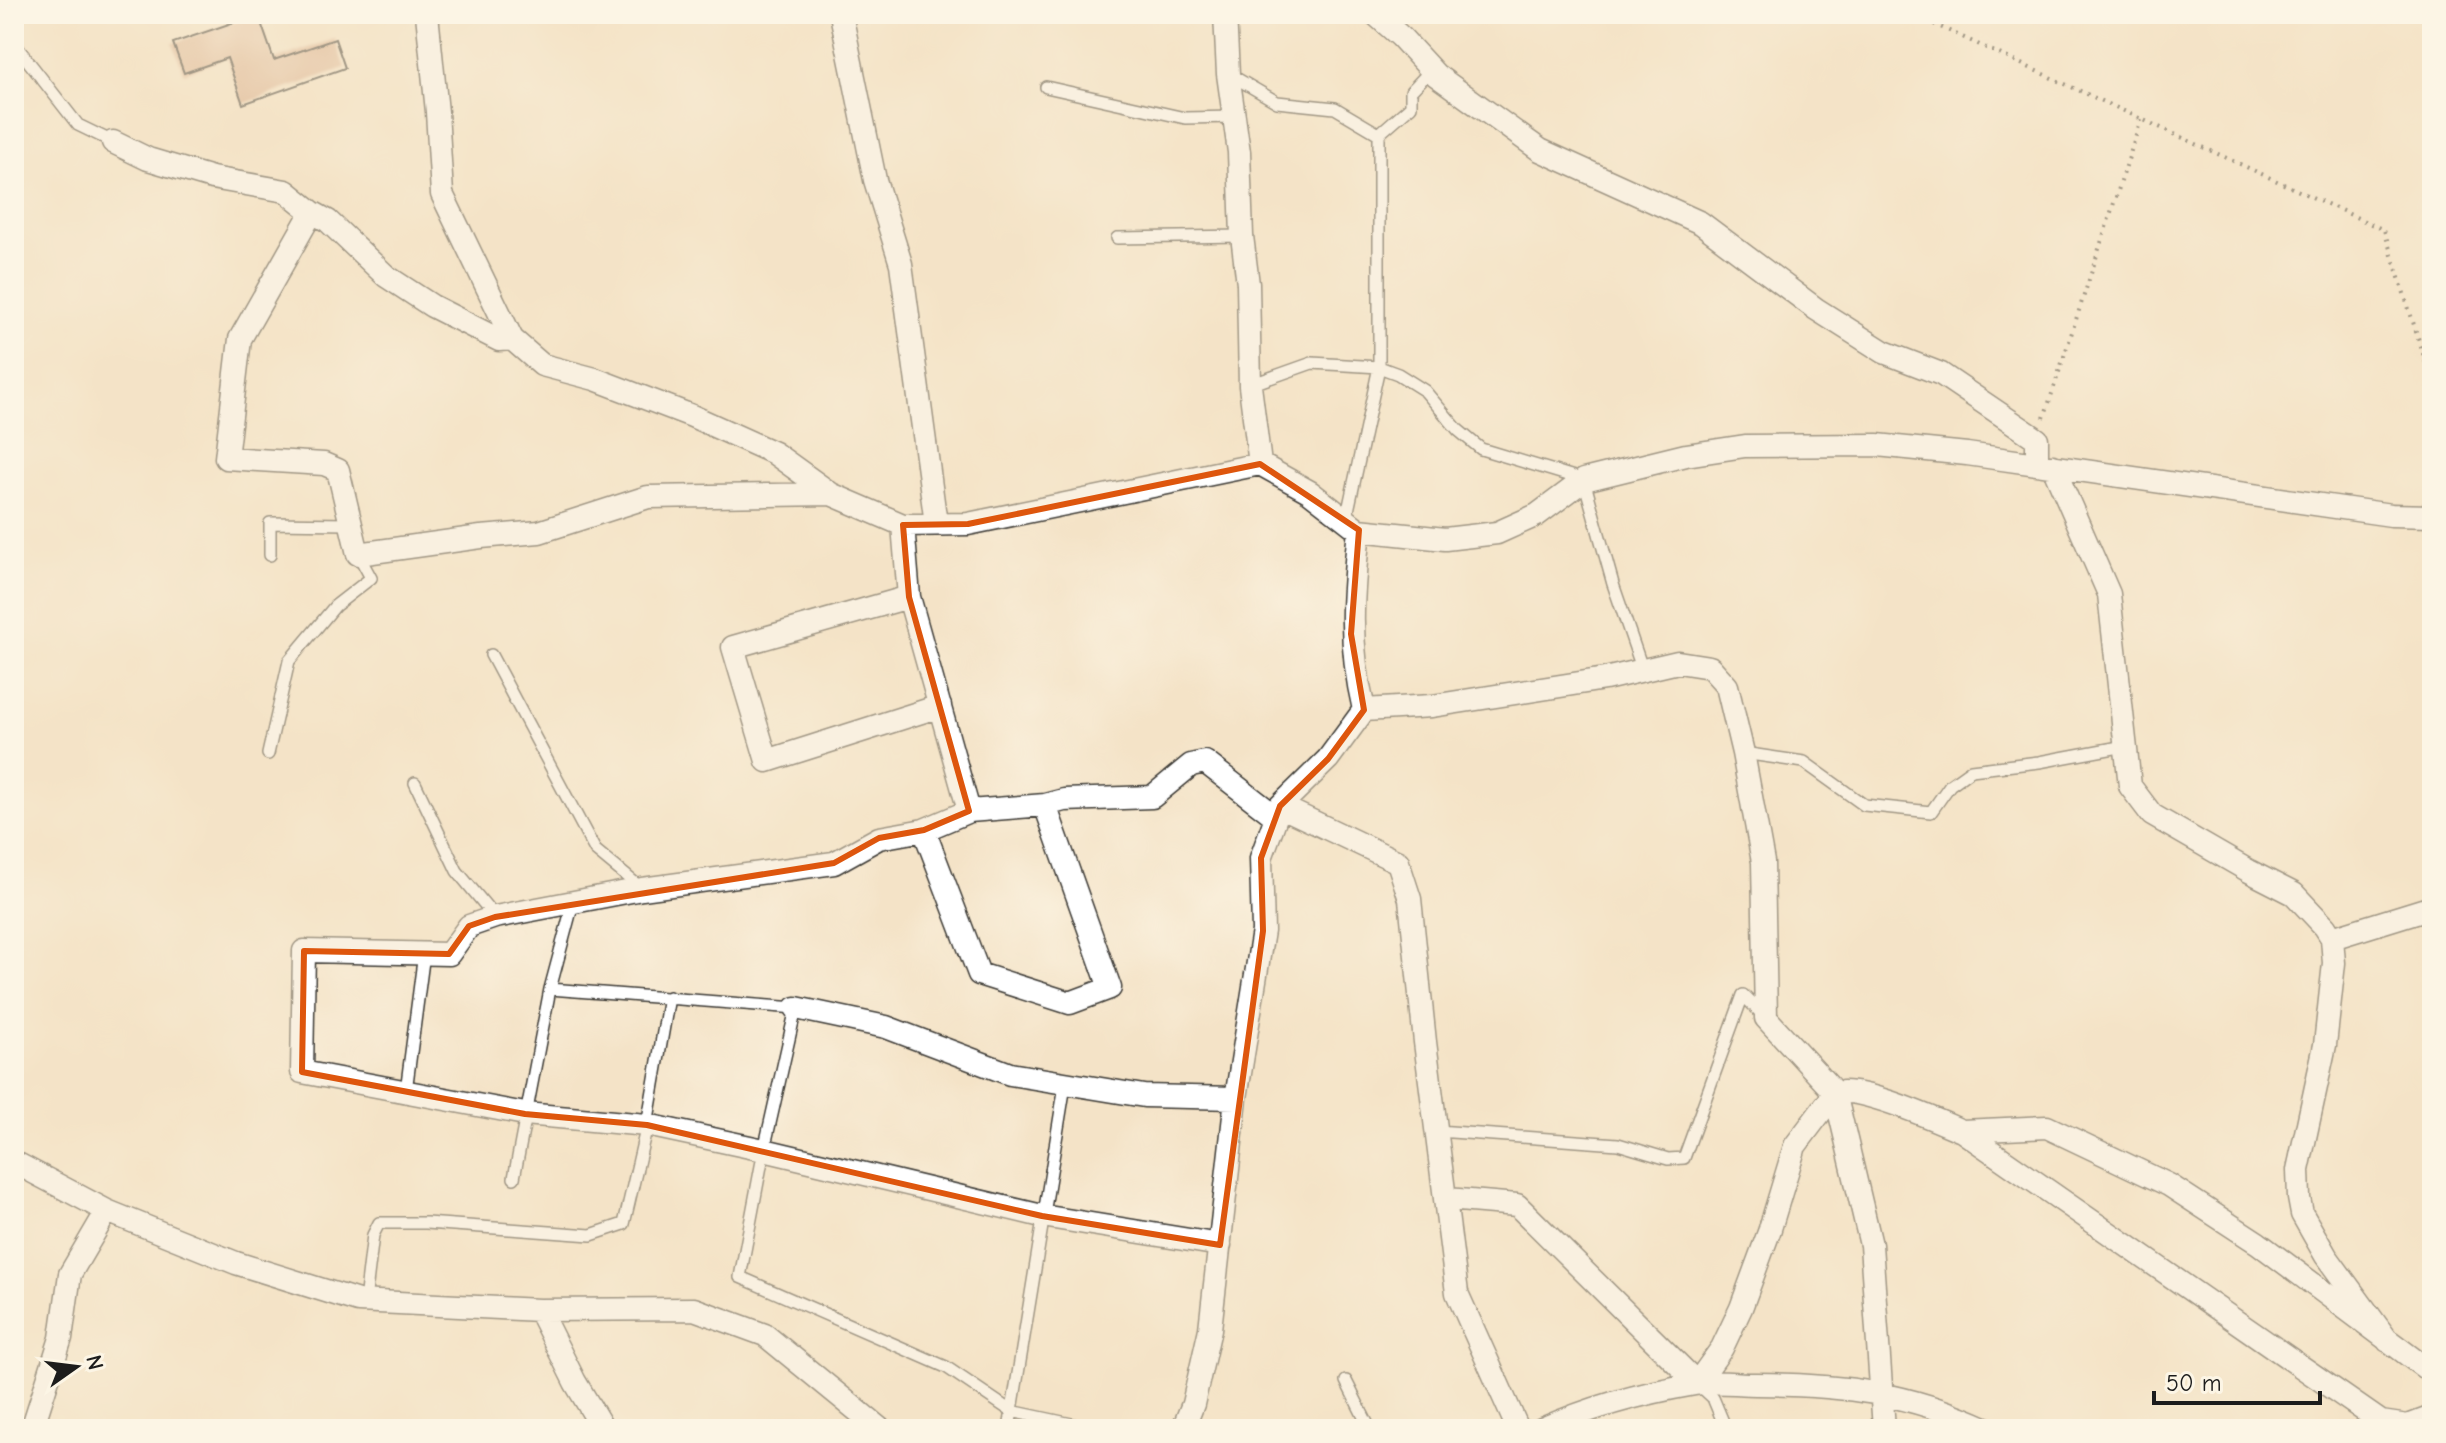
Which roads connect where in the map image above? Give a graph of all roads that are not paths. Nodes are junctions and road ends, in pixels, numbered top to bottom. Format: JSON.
{"nodes":[{"id":1,"x":427,"y":14,"type":"edge"},
{"id":2,"x":841,"y":14,"type":"edge"},
{"id":3,"x":1225,"y":14,"type":"edge"},
{"id":4,"x":1375,"y":14,"type":"edge"},
{"id":5,"x":14,"y":43,"type":"edge"},
{"id":6,"x":1431,"y":70,"type":"junction"},
{"id":7,"x":1228,"y":74,"type":"junction"},
{"id":8,"x":1046,"y":87,"type":"dead end"},
{"id":9,"x":1234,"y":117,"type":"junction"},
{"id":10,"x":1379,"y":134,"type":"junction"},
{"id":11,"x":113,"y":142,"type":"joint"},
{"id":12,"x":312,"y":212,"type":"junction"},
{"id":13,"x":1242,"y":236,"type":"junction"},
{"id":14,"x":1117,"y":238,"type":"dead end"},
{"id":15,"x":512,"y":339,"type":"junction"},
{"id":16,"x":1379,"y":367,"type":"junction"},
{"id":17,"x":1250,"y":386,"type":"junction"},
{"id":18,"x":1260,"y":464,"type":"junction"},
{"id":19,"x":2045,"y":464,"type":"junction"},
{"id":20,"x":1584,"y":480,"type":"junction"},
{"id":21,"x":831,"y":494,"type":"junction"},
{"id":22,"x":2432,"y":516,"type":"edge"},
{"id":23,"x":349,"y":524,"type":"junction"},
{"id":24,"x":936,"y":524,"type":"junction"},
{"id":25,"x":903,"y":525,"type":"junction"},
{"id":26,"x":1352,"y":525,"type":"junction"},
{"id":27,"x":358,"y":554,"type":"junction"},
{"id":28,"x":270,"y":555,"type":"dead end"},
{"id":29,"x":909,"y":597,"type":"junction"},
{"id":30,"x":491,"y":655,"type":"dead end"},
{"id":31,"x":1643,"y":671,"type":"junction"},
{"id":32,"x":940,"y":706,"type":"junction"},
{"id":33,"x":1364,"y":710,"type":"junction"},
{"id":34,"x":2125,"y":746,"type":"junction"},
{"id":35,"x":1743,"y":753,"type":"junction"},
{"id":36,"x":268,"y":754,"type":"dead end"},
{"id":37,"x":415,"y":783,"type":"dead end"},
{"id":38,"x":1045,"y":805,"type":"junction"},
{"id":39,"x":969,"y":811,"type":"junction"},
{"id":40,"x":1278,"y":812,"type":"junction"},
{"id":41,"x":924,"y":830,"type":"junction"},
{"id":42,"x":642,"y":889,"type":"junction"},
{"id":43,"x":573,"y":903,"type":"junction"},
{"id":44,"x":2432,"y":907,"type":"edge"},
{"id":45,"x":495,"y":917,"type":"junction"},
{"id":46,"x":2332,"y":938,"type":"junction"},
{"id":47,"x":424,"y":953,"type":"junction"},
{"id":48,"x":550,"y":989,"type":"junction"},
{"id":49,"x":669,"y":997,"type":"junction"},
{"id":50,"x":796,"y":1008,"type":"junction"},
{"id":51,"x":1766,"y":1018,"type":"junction"},
{"id":52,"x":1065,"y":1085,"type":"junction"},
{"id":53,"x":406,"y":1091,"type":"junction"},
{"id":54,"x":1835,"y":1093,"type":"junction"},
{"id":55,"x":1236,"y":1098,"type":"junction"},
{"id":56,"x":525,"y":1114,"type":"junction"},
{"id":57,"x":647,"y":1125,"type":"junction"},
{"id":58,"x":1437,"y":1131,"type":"junction"},
{"id":59,"x":1962,"y":1131,"type":"junction"},
{"id":60,"x":764,"y":1150,"type":"junction"},
{"id":61,"x":14,"y":1162,"type":"edge"},
{"id":62,"x":514,"y":1178,"type":"dead end"},
{"id":63,"x":1447,"y":1199,"type":"junction"},
{"id":64,"x":107,"y":1211,"type":"junction"},
{"id":65,"x":1042,"y":1216,"type":"junction"},
{"id":66,"x":1220,"y":1245,"type":"junction"},
{"id":67,"x":365,"y":1301,"type":"junction"},
{"id":68,"x":539,"y":1310,"type":"junction"},
{"id":69,"x":2388,"y":1341,"type":"junction"},
{"id":70,"x":2432,"y":1373,"type":"edge"},
{"id":71,"x":1346,"y":1381,"type":"dead end"},
{"id":72,"x":1697,"y":1383,"type":"junction"},
{"id":73,"x":1881,"y":1393,"type":"junction"},
{"id":74,"x":1011,"y":1411,"type":"junction"},
{"id":75,"x":2432,"y":1417,"type":"edge"},
{"id":76,"x":32,"y":1429,"type":"edge"},
{"id":77,"x":602,"y":1429,"type":"edge"},
{"id":78,"x":880,"y":1429,"type":"edge"},
{"id":79,"x":1009,"y":1429,"type":"edge"},
{"id":80,"x":1095,"y":1429,"type":"edge"},
{"id":81,"x":1183,"y":1429,"type":"edge"},
{"id":82,"x":1370,"y":1429,"type":"edge"},
{"id":83,"x":1518,"y":1429,"type":"edge"},
{"id":84,"x":1542,"y":1429,"type":"edge"},
{"id":85,"x":1726,"y":1429,"type":"edge"},
{"id":86,"x":1884,"y":1429,"type":"edge"},
{"id":87,"x":1988,"y":1429,"type":"edge"}],
"edges":[{"from":1,"to":15,"type":"street"},
{"from":2,"to":24,"type":"street"},
{"from":3,"to":7,"type":"street"},
{"from":4,"to":6,"type":"street"},
{"from":5,"to":11,"type":"lane"},
{"from":6,"to":10,"type":"lane"},
{"from":6,"to":19,"type":"street"},
{"from":7,"to":9,"type":"street"},
{"from":7,"to":10,"type":"lane"},
{"from":8,"to":9,"type":"lane"},
{"from":9,"to":13,"type":"street"},
{"from":10,"to":16,"type":"lane"},
{"from":11,"to":12,"type":"street"},
{"from":12,"to":15,"type":"street"},
{"from":12,"to":23,"type":"street"},
{"from":13,"to":14,"type":"lane"},
{"from":13,"to":17,"type":"street"},
{"from":15,"to":21,"type":"street"},
{"from":16,"to":17,"type":"lane"},
{"from":16,"to":20,"type":"lane"},
{"from":16,"to":26,"type":"lane"},
{"from":17,"to":18,"type":"street"},
{"from":18,"to":24,"type":"street"},
{"from":18,"to":26,"type":"street"},
{"from":19,"to":20,"type":"street"},
{"from":19,"to":22,"type":"street"},
{"from":19,"to":34,"type":"street"},
{"from":20,"to":26,"type":"street"},
{"from":20,"to":31,"type":"lane"},
{"from":21,"to":25,"type":"street"},
{"from":21,"to":27,"type":"street"},
{"from":23,"to":27,"type":"street"},
{"from":23,"to":28,"type":"lane"},
{"from":24,"to":25,"type":"street"},
{"from":25,"to":29,"type":"street"},
{"from":26,"to":33,"type":"street"},
{"from":27,"to":36,"type":"lane"},
{"from":29,"to":32,"type":"street"},
{"from":29,"to":32,"type":"street"},
{"from":30,"to":42,"type":"lane"},
{"from":31,"to":33,"type":"street"},
{"from":31,"to":35,"type":"street"},
{"from":32,"to":39,"type":"street"},
{"from":33,"to":40,"type":"street"},
{"from":34,"to":35,"type":"lane"},
{"from":34,"to":46,"type":"street"},
{"from":35,"to":51,"type":"street"},
{"from":37,"to":45,"type":"lane"},
{"from":38,"to":39,"type":"street"},
{"from":38,"to":40,"type":"street"},
{"from":38,"to":41,"type":"street"},
{"from":39,"to":41,"type":"street"},
{"from":40,"to":55,"type":"street"},
{"from":40,"to":58,"type":"street"},
{"from":41,"to":42,"type":"street"},
{"from":42,"to":43,"type":"street"},
{"from":43,"to":45,"type":"street"},
{"from":43,"to":48,"type":"lane"},
{"from":44,"to":46,"type":"street"},
{"from":45,"to":47,"type":"street"},
{"from":46,"to":69,"type":"street"},
{"from":47,"to":53,"type":"lane"},
{"from":47,"to":53,"type":"street"},
{"from":48,"to":49,"type":"lane"},
{"from":48,"to":56,"type":"lane"},
{"from":49,"to":50,"type":"lane"},
{"from":49,"to":57,"type":"lane"},
{"from":50,"to":52,"type":"street"},
{"from":50,"to":60,"type":"lane"},
{"from":51,"to":54,"type":"street"},
{"from":51,"to":58,"type":"lane"},
{"from":52,"to":55,"type":"street"},
{"from":52,"to":65,"type":"lane"},
{"from":53,"to":56,"type":"street"},
{"from":54,"to":59,"type":"street"},
{"from":54,"to":72,"type":"street"},
{"from":54,"to":73,"type":"street"},
{"from":55,"to":66,"type":"street"},
{"from":56,"to":57,"type":"street"},
{"from":56,"to":62,"type":"lane"},
{"from":57,"to":60,"type":"street"},
{"from":57,"to":67,"type":"lane"},
{"from":58,"to":63,"type":"street"},
{"from":59,"to":69,"type":"street"},
{"from":59,"to":75,"type":"street"},
{"from":60,"to":65,"type":"street"},
{"from":60,"to":74,"type":"lane"},
{"from":61,"to":64,"type":"street"},
{"from":63,"to":72,"type":"street"},
{"from":63,"to":83,"type":"street"},
{"from":64,"to":67,"type":"street"},
{"from":64,"to":76,"type":"street"},
{"from":65,"to":66,"type":"street"},
{"from":65,"to":74,"type":"lane"},
{"from":66,"to":81,"type":"street"},
{"from":67,"to":68,"type":"street"},
{"from":68,"to":77,"type":"street"},
{"from":68,"to":78,"type":"street"},
{"from":69,"to":70,"type":"street"},
{"from":71,"to":82,"type":"lane"},
{"from":72,"to":73,"type":"street"},
{"from":72,"to":84,"type":"street"},
{"from":72,"to":85,"type":"lane"},
{"from":73,"to":86,"type":"street"},
{"from":73,"to":87,"type":"street"},
{"from":74,"to":79,"type":"lane"},
{"from":74,"to":80,"type":"lane"}]}
